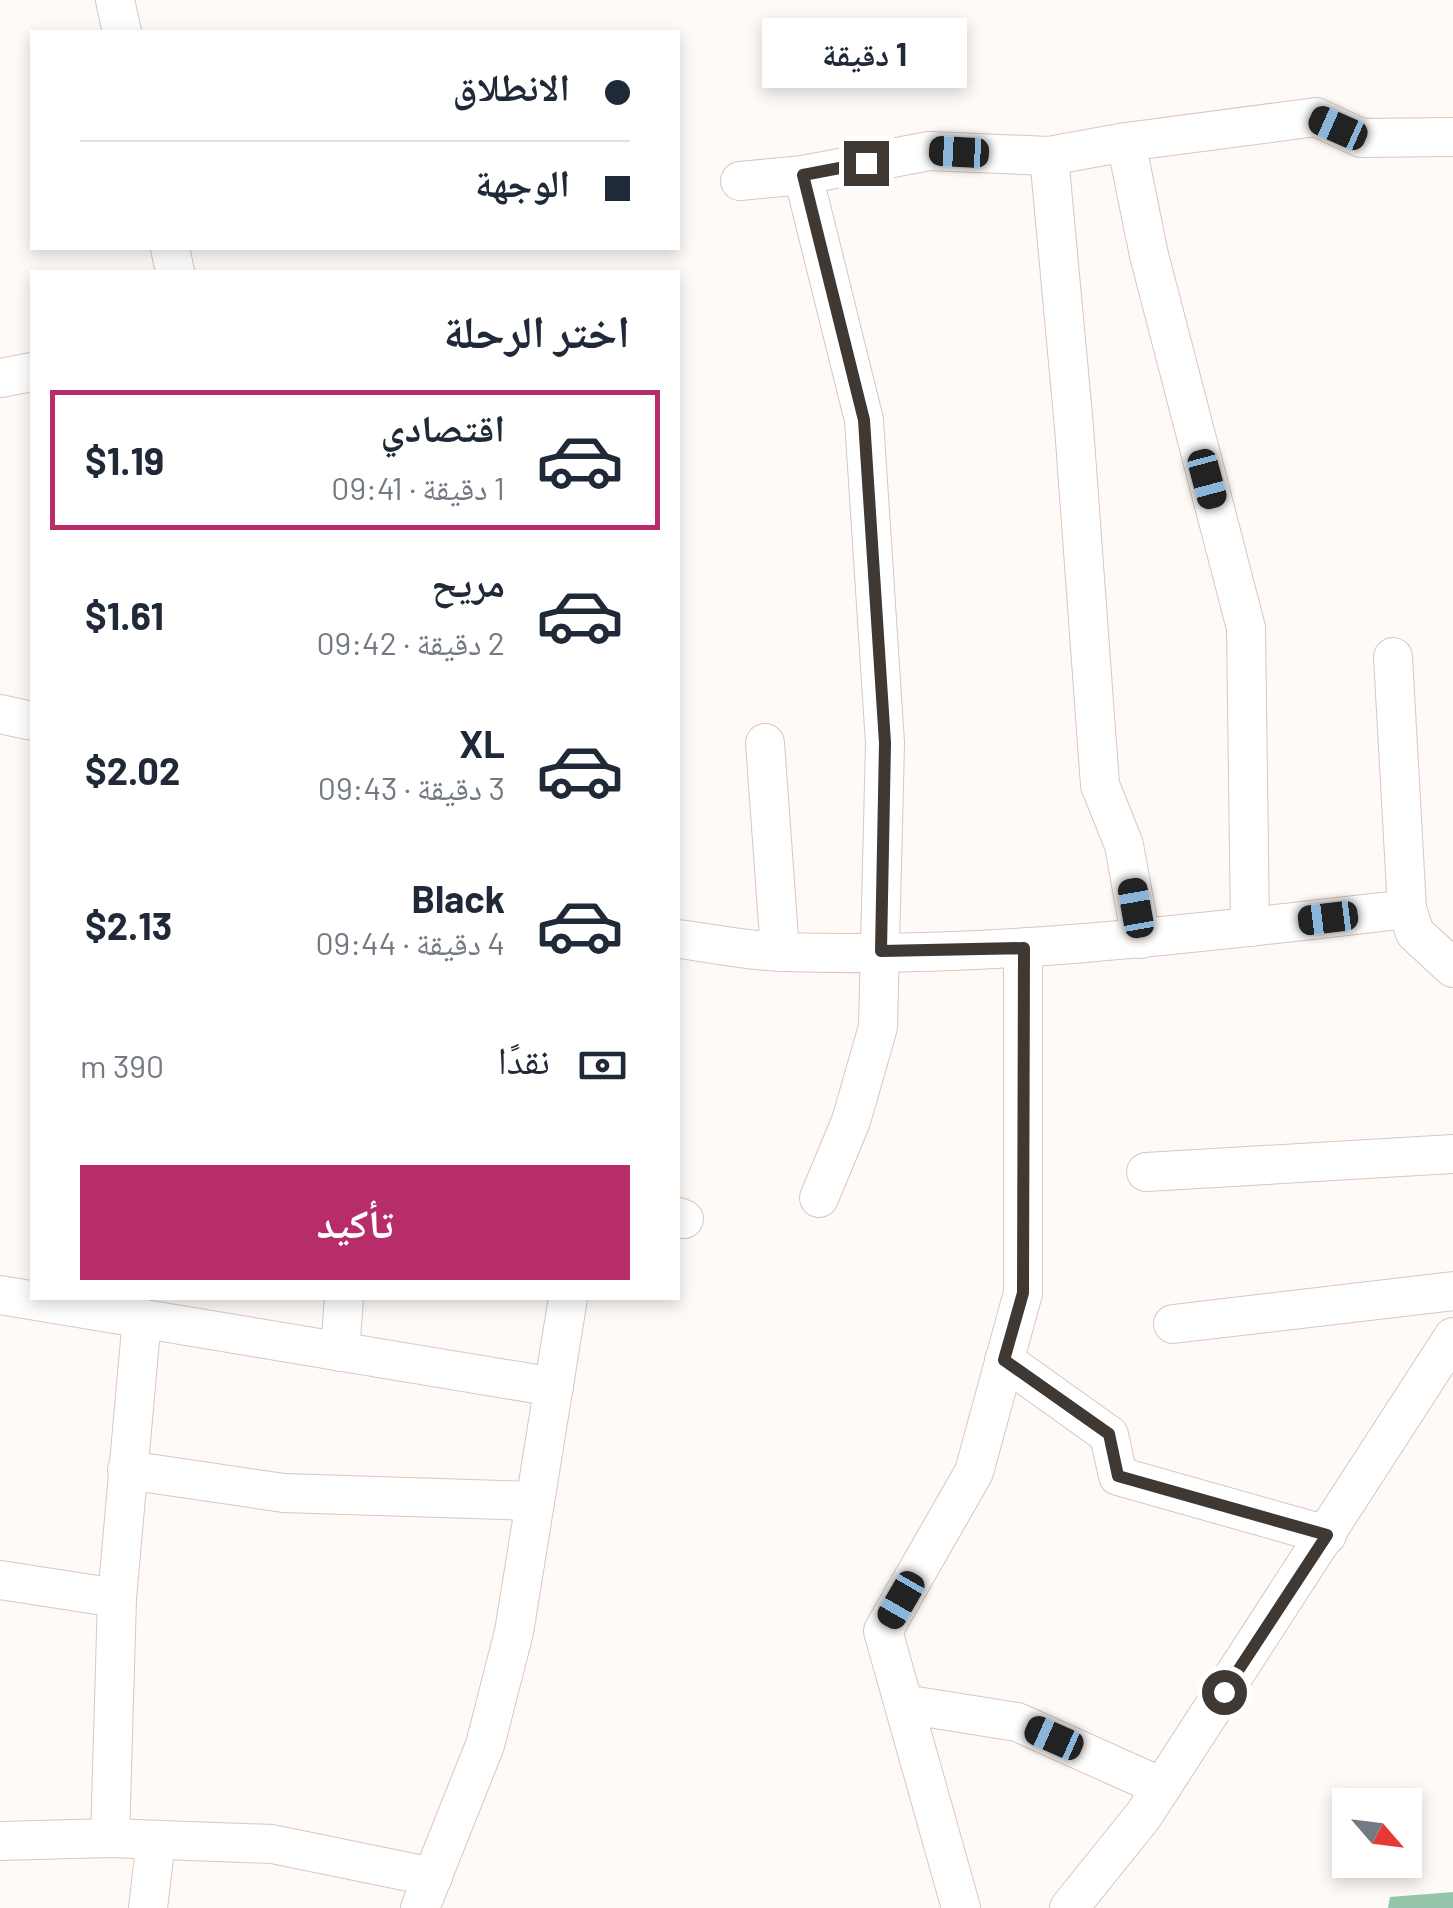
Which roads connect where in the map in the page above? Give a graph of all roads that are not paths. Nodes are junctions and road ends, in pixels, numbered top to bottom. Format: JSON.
{"nodes":[{"id":1,"x":115,"y":0,"type":"edge"},
{"id":2,"x":122,"y":30,"type":"edge"},
{"id":3,"x":1453,"y":136,"type":"edge"},
{"id":4,"x":1126,"y":142,"type":"junction"},
{"id":5,"x":1049,"y":156,"type":"junction"},
{"id":6,"x":803,"y":175,"type":"junction"},
{"id":7,"x":740,"y":180,"type":"dead end"},
{"id":8,"x":30,"y":372,"type":"edge"},
{"id":9,"x":0,"y":378,"type":"edge"},
{"id":10,"x":1393,"y":657,"type":"dead end"},
{"id":11,"x":0,"y":714,"type":"edge"},
{"id":12,"x":30,"y":720,"type":"edge"},
{"id":13,"x":766,"y":742,"type":"dead end"},
{"id":14,"x":1407,"y":909,"type":"junction"},
{"id":15,"x":1250,"y":927,"type":"junction"},
{"id":16,"x":680,"y":939,"type":"edge"},
{"id":17,"x":1141,"y":939,"type":"junction"},
{"id":18,"x":1024,"y":948,"type":"junction"},
{"id":19,"x":881,"y":951,"type":"junction"},
{"id":20,"x":780,"y":952,"type":"junction"},
{"id":21,"x":1453,"y":968,"type":"edge"},
{"id":22,"x":1453,"y":1154,"type":"edge"},
{"id":23,"x":1146,"y":1172,"type":"dead end"},
{"id":24,"x":819,"y":1198,"type":"dead end"},
{"id":25,"x":1453,"y":1291,"type":"edge"},
{"id":26,"x":0,"y":1295,"type":"edge"},
{"id":27,"x":30,"y":1298,"type":"edge"},
{"id":28,"x":344,"y":1300,"type":"edge"},
{"id":29,"x":568,"y":1300,"type":"edge"},
{"id":30,"x":78,"y":1302,"type":"edge"},
{"id":31,"x":142,"y":1318,"type":"junction"},
{"id":32,"x":1173,"y":1324,"type":"dead end"},
{"id":33,"x":1453,"y":1337,"type":"edge"},
{"id":34,"x":340,"y":1352,"type":"junction"},
{"id":35,"x":1004,"y":1360,"type":"junction"},
{"id":36,"x":554,"y":1387,"type":"junction"},
{"id":37,"x":126,"y":1470,"type":"junction"},
{"id":38,"x":536,"y":1501,"type":"junction"},
{"id":39,"x":1327,"y":1535,"type":"junction"},
{"id":40,"x":0,"y":1580,"type":"edge"},
{"id":41,"x":117,"y":1598,"type":"junction"},
{"id":42,"x":904,"y":1704,"type":"junction"},
{"id":43,"x":1162,"y":1787,"type":"junction"},
{"id":44,"x":110,"y":1838,"type":"junction"},
{"id":45,"x":156,"y":1840,"type":"junction"},
{"id":46,"x":0,"y":1841,"type":"edge"},
{"id":47,"x":426,"y":1892,"type":"edge"},
{"id":48,"x":148,"y":1908,"type":"edge"},
{"id":49,"x":962,"y":1908,"type":"edge"},
{"id":50,"x":1068,"y":1908,"type":"edge"}],
"edges":[{"from":1,"to":2,"type":"street"},
{"from":3,"to":4,"type":"street"},
{"from":4,"to":5,"type":"street"},
{"from":4,"to":15,"type":"street"},
{"from":5,"to":6,"type":"street"},
{"from":5,"to":17,"type":"street"},
{"from":6,"to":7,"type":"street"},
{"from":6,"to":19,"type":"street"},
{"from":8,"to":9,"type":"street"},
{"from":10,"to":14,"type":"street"},
{"from":11,"to":12,"type":"street"},
{"from":13,"to":20,"type":"street"},
{"from":14,"to":15,"type":"street"},
{"from":14,"to":21,"type":"street"},
{"from":15,"to":17,"type":"street"},
{"from":16,"to":20,"type":"street"},
{"from":17,"to":18,"type":"street"},
{"from":18,"to":19,"type":"street"},
{"from":18,"to":35,"type":"street"},
{"from":19,"to":20,"type":"street"},
{"from":19,"to":24,"type":"street"},
{"from":22,"to":23,"type":"street"},
{"from":25,"to":32,"type":"street"},
{"from":26,"to":27,"type":"street"},
{"from":28,"to":34,"type":"street"},
{"from":29,"to":36,"type":"street"},
{"from":30,"to":31,"type":"street"},
{"from":31,"to":34,"type":"street"},
{"from":31,"to":37,"type":"street"},
{"from":33,"to":39,"type":"street"},
{"from":34,"to":36,"type":"street"},
{"from":35,"to":39,"type":"street"},
{"from":35,"to":42,"type":"street"},
{"from":36,"to":38,"type":"street"},
{"from":37,"to":38,"type":"street"},
{"from":37,"to":41,"type":"street"},
{"from":38,"to":47,"type":"street"},
{"from":39,"to":43,"type":"street"},
{"from":40,"to":41,"type":"street"},
{"from":41,"to":44,"type":"street"},
{"from":42,"to":43,"type":"street"},
{"from":42,"to":49,"type":"street"},
{"from":43,"to":50,"type":"street"},
{"from":44,"to":45,"type":"street"},
{"from":44,"to":46,"type":"street"},
{"from":45,"to":47,"type":"street"},
{"from":45,"to":48,"type":"street"}]}
